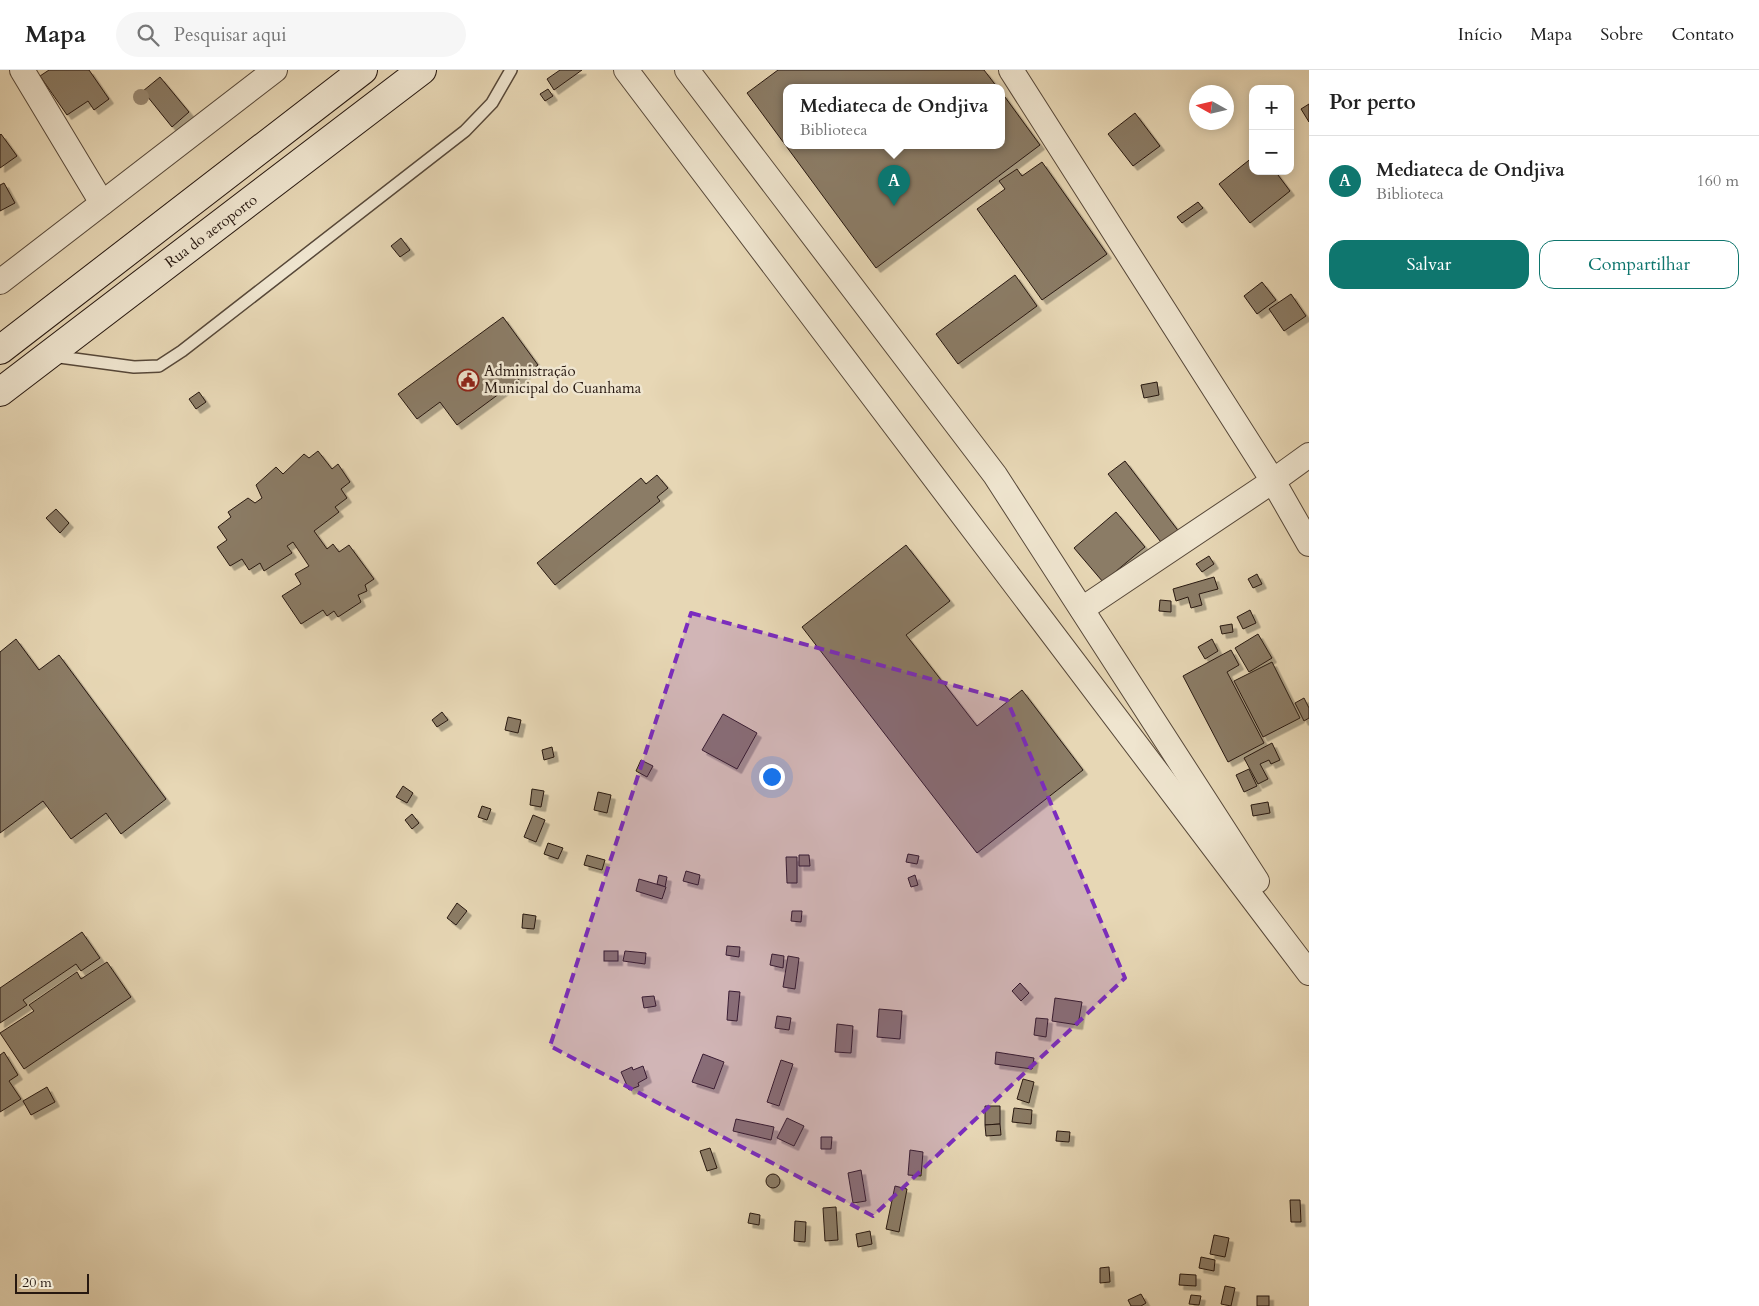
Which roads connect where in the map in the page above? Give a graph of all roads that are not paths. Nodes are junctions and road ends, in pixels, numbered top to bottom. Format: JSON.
{"nodes":[{"id":1,"x":22,"y":70,"type":"edge"},
{"id":2,"x":274,"y":70,"type":"edge"},
{"id":3,"x":363,"y":70,"type":"edge"},
{"id":4,"x":422,"y":70,"type":"edge"},
{"id":5,"x":511,"y":70,"type":"edge"},
{"id":6,"x":626,"y":70,"type":"edge"},
{"id":7,"x":687,"y":70,"type":"edge"},
{"id":8,"x":1011,"y":70,"type":"edge"},
{"id":9,"x":102,"y":203,"type":"junction"},
{"id":10,"x":0,"y":282,"type":"edge"},
{"id":11,"x":0,"y":350,"type":"edge"},
{"id":12,"x":48,"y":355,"type":"junction"},
{"id":13,"x":0,"y":392,"type":"edge"},
{"id":14,"x":1309,"y":455,"type":"edge"},
{"id":15,"x":1273,"y":481,"type":"junction"},
{"id":16,"x":1309,"y":544,"type":"edge"},
{"id":17,"x":1082,"y":609,"type":"junction"},
{"id":18,"x":1309,"y":962,"type":"edge"},
{"id":19,"x":1309,"y":973,"type":"edge"}],
"edges":[{"from":1,"to":9,"type":"street"},
{"from":2,"to":9,"type":"street"},
{"from":3,"to":11,"type":"main road"},
{"from":4,"to":12,"type":"main road","name":"Rua do aeroporto"},
{"from":5,"to":12,"type":"lane"},
{"from":6,"to":19,"type":"street"},
{"from":7,"to":17,"type":"street"},
{"from":8,"to":15,"type":"street"},
{"from":9,"to":10,"type":"street"},
{"from":12,"to":13,"type":"main road","name":"Rua do aeroporto"},
{"from":14,"to":15,"type":"street"},
{"from":15,"to":16,"type":"street"},
{"from":15,"to":17,"type":"street"},
{"from":17,"to":18,"type":"street"}]}
